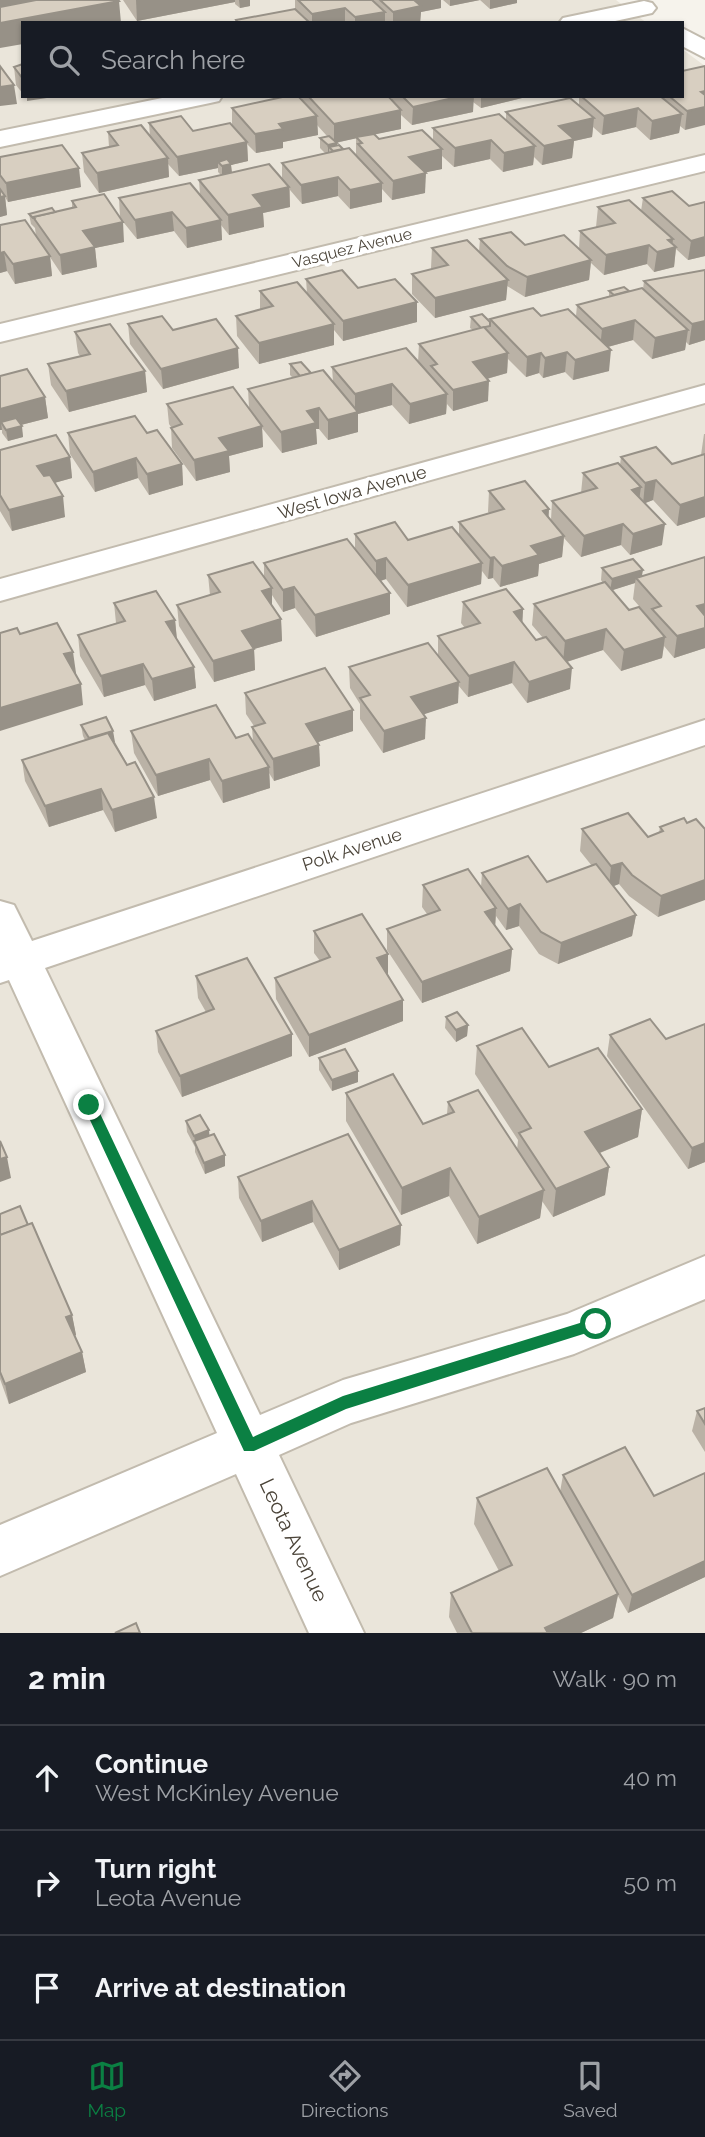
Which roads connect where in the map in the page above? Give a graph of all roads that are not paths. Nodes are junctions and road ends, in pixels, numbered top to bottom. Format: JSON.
{"nodes":[{"id":1,"x":639,"y":4,"type":"edge"},
{"id":2,"x":577,"y":21,"type":"edge"},
{"id":3,"x":662,"y":21,"type":"edge"},
{"id":4,"x":684,"y":36,"type":"edge"},
{"id":5,"x":705,"y":51,"type":"edge"},
{"id":6,"x":200,"y":98,"type":"edge"},
{"id":7,"x":0,"y":139,"type":"edge"},
{"id":8,"x":705,"y":163,"type":"edge"},
{"id":9,"x":0,"y":333,"type":"edge"},
{"id":10,"x":705,"y":394,"type":"edge"},
{"id":11,"x":0,"y":590,"type":"edge"},
{"id":12,"x":705,"y":732,"type":"edge"},
{"id":13,"x":0,"y":916,"type":"edge"},
{"id":14,"x":10,"y":963,"type":"edge"},
{"id":15,"x":705,"y":1277,"type":"edge"},
{"id":16,"x":249,"y":1446,"type":"junction"},
{"id":17,"x":0,"y":1551,"type":"edge"},
{"id":18,"x":337,"y":1633,"type":"edge"}],
"edges":[{"from":1,"to":2,"type":"street"},
{"from":1,"to":3,"type":"street"},
{"from":4,"to":5,"type":"street"},
{"from":6,"to":7,"type":"street"},
{"from":8,"to":9,"type":"street","name":"Vasquez Avenue"},
{"from":10,"to":11,"type":"street","name":"West Iowa Avenue"},
{"from":12,"to":14,"type":"street","name":"Polk Avenue"},
{"from":13,"to":14,"type":"street","name":"Leota Avenue"},
{"from":14,"to":16,"type":"street","name":"Leota Avenue"},
{"from":15,"to":16,"type":"street"},
{"from":16,"to":17,"type":"street"},
{"from":16,"to":18,"type":"street","name":"Leota Avenue"}]}
